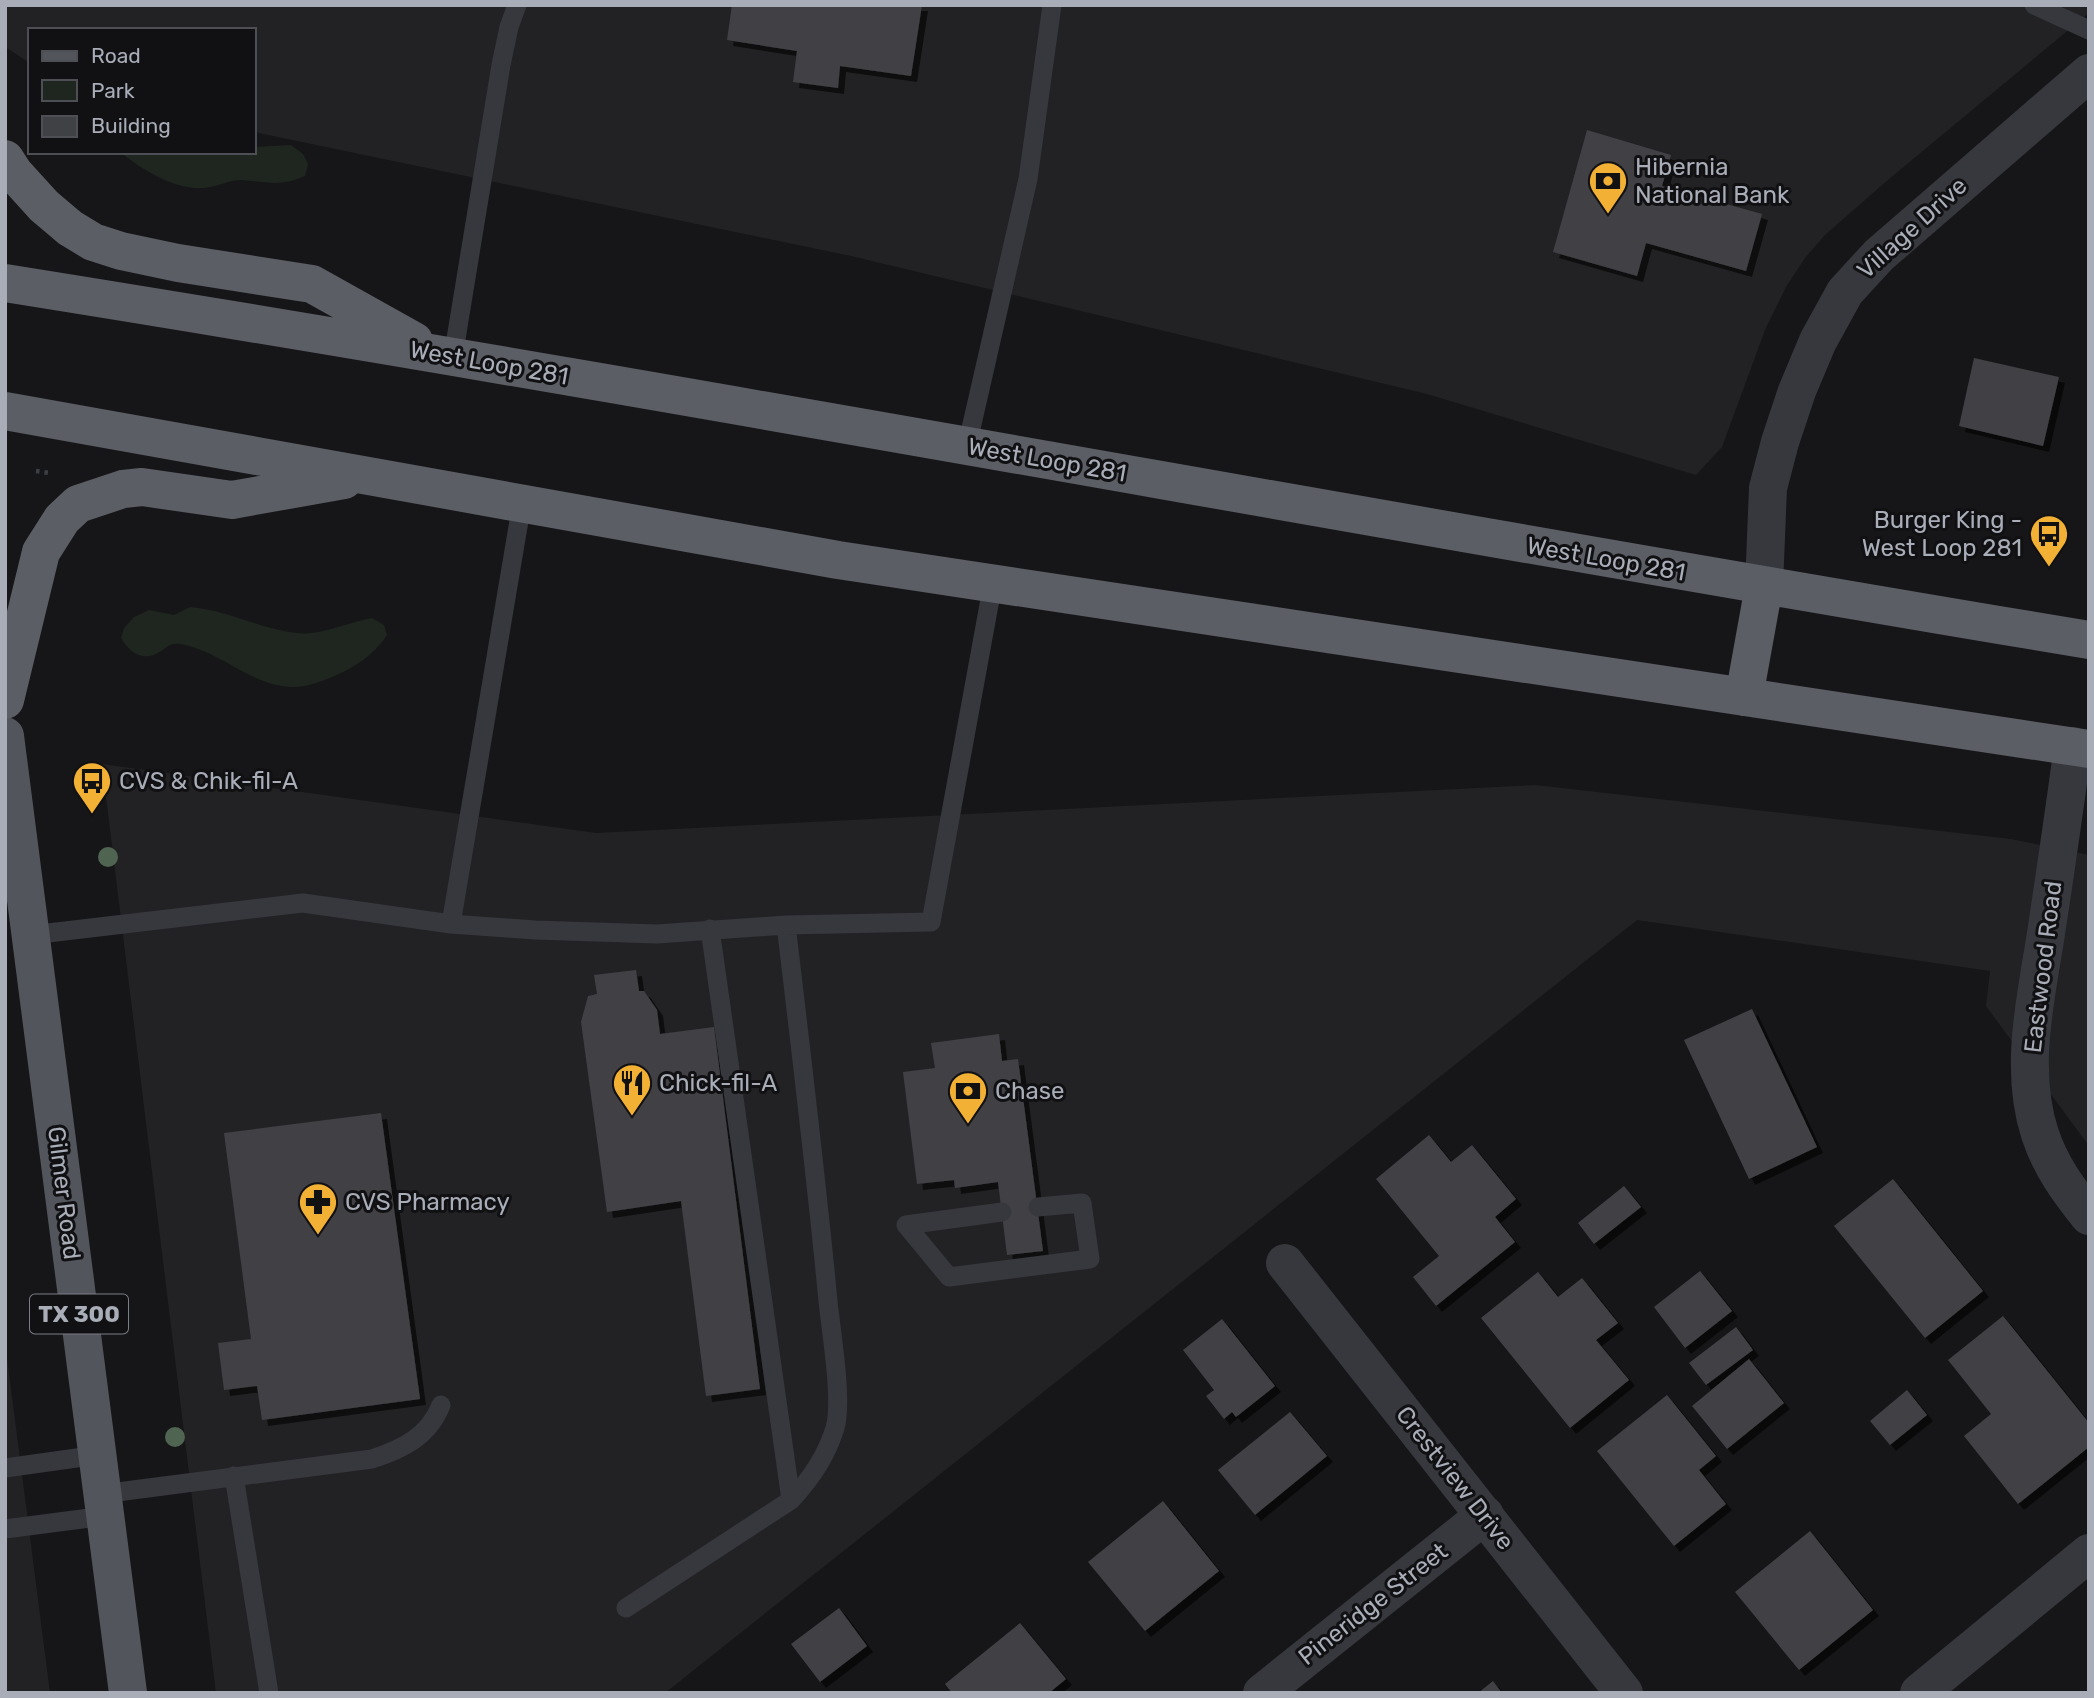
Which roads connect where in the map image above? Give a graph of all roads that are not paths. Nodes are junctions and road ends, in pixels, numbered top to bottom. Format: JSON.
{"nodes":[{"id":1,"x":517,"y":5,"type":"edge"},
{"id":2,"x":1052,"y":5,"type":"edge"},
{"id":3,"x":2034,"y":5,"type":"edge"},
{"id":4,"x":2089,"y":30,"type":"edge"},
{"id":5,"x":2089,"y":73,"type":"edge"},
{"id":6,"x":5,"y":159,"type":"edge"},
{"id":7,"x":5,"y":284,"type":"edge"},
{"id":8,"x":445,"y":356,"type":"junction"},
{"id":9,"x":5,"y":411,"type":"edge"},
{"id":10,"x":967,"y":446,"type":"junction"},
{"id":11,"x":370,"y":476,"type":"junction"},
{"id":12,"x":523,"y":503,"type":"junction"},
{"id":13,"x":993,"y":583,"type":"junction"},
{"id":14,"x":1764,"y":586,"type":"junction"},
{"id":15,"x":2089,"y":640,"type":"edge"},
{"id":16,"x":1744,"y":696,"type":"junction"},
{"id":17,"x":5,"y":700,"type":"edge"},
{"id":18,"x":5,"y":736,"type":"edge"},
{"id":19,"x":2081,"y":748,"type":"edge"},
{"id":20,"x":451,"y":924,"type":"junction"},
{"id":21,"x":786,"y":925,"type":"junction"},
{"id":22,"x":710,"y":929,"type":"junction"},
{"id":23,"x":31,"y":935,"type":"junction"},
{"id":24,"x":1038,"y":1208,"type":"dead end"},
{"id":25,"x":1002,"y":1212,"type":"dead end"},
{"id":26,"x":2089,"y":1216,"type":"edge"},
{"id":27,"x":1285,"y":1263,"type":"dead end"},
{"id":28,"x":441,"y":1405,"type":"dead end"},
{"id":29,"x":97,"y":1455,"type":"junction"},
{"id":30,"x":5,"y":1468,"type":"edge"},
{"id":31,"x":234,"y":1476,"type":"junction"},
{"id":32,"x":791,"y":1500,"type":"junction"},
{"id":33,"x":104,"y":1505,"type":"junction"},
{"id":34,"x":1485,"y":1515,"type":"junction"},
{"id":35,"x":5,"y":1529,"type":"edge"},
{"id":36,"x":2089,"y":1553,"type":"edge"},
{"id":37,"x":626,"y":1608,"type":"dead end"},
{"id":38,"x":128,"y":1693,"type":"edge"},
{"id":39,"x":269,"y":1693,"type":"edge"},
{"id":40,"x":1262,"y":1693,"type":"edge"},
{"id":41,"x":1624,"y":1693,"type":"edge"},
{"id":42,"x":1919,"y":1693,"type":"edge"}],
"edges":[{"from":1,"to":8,"type":"lane"},
{"from":2,"to":10,"type":"lane"},
{"from":3,"to":4,"type":"lane"},
{"from":5,"to":14,"type":"street","name":"Village Drive"},
{"from":6,"to":8,"type":"highway"},
{"from":7,"to":8,"type":"highway","name":"West Loop 281"},
{"from":8,"to":10,"type":"highway","name":"West Loop 281"},
{"from":9,"to":11,"type":"highway"},
{"from":10,"to":14,"type":"highway","name":"West Loop 281"},
{"from":11,"to":12,"type":"highway"},
{"from":11,"to":17,"type":"highway"},
{"from":12,"to":13,"type":"highway"},
{"from":12,"to":20,"type":"lane"},
{"from":13,"to":16,"type":"highway"},
{"from":13,"to":21,"type":"lane"},
{"from":14,"to":15,"type":"highway","name":"West Loop 281"},
{"from":14,"to":16,"type":"highway"},
{"from":16,"to":19,"type":"highway"},
{"from":18,"to":23,"type":"main road","name":"Gilmer Road","number":"TX 300"},
{"from":19,"to":26,"type":"street","name":"Eastwood Road"},
{"from":20,"to":22,"type":"lane"},
{"from":20,"to":23,"type":"lane"},
{"from":21,"to":22,"type":"lane"},
{"from":21,"to":32,"type":"lane"},
{"from":22,"to":32,"type":"lane"},
{"from":23,"to":29,"type":"main road","name":"Gilmer Road","number":"TX 300"},
{"from":24,"to":25,"type":"lane"},
{"from":27,"to":34,"type":"street","name":"Crestview Drive"},
{"from":28,"to":31,"type":"lane"},
{"from":29,"to":30,"type":"lane"},
{"from":29,"to":33,"type":"main road","name":"Gilmer Road","number":"TX 300"},
{"from":31,"to":33,"type":"lane"},
{"from":31,"to":39,"type":"lane"},
{"from":32,"to":37,"type":"lane"},
{"from":33,"to":35,"type":"lane"},
{"from":33,"to":38,"type":"main road","name":"Gilmer Road","number":"TX 300"},
{"from":34,"to":40,"type":"street","name":"Pineridge Street"},
{"from":34,"to":41,"type":"street","name":"Crestview Drive"},
{"from":36,"to":42,"type":"street"}]}
